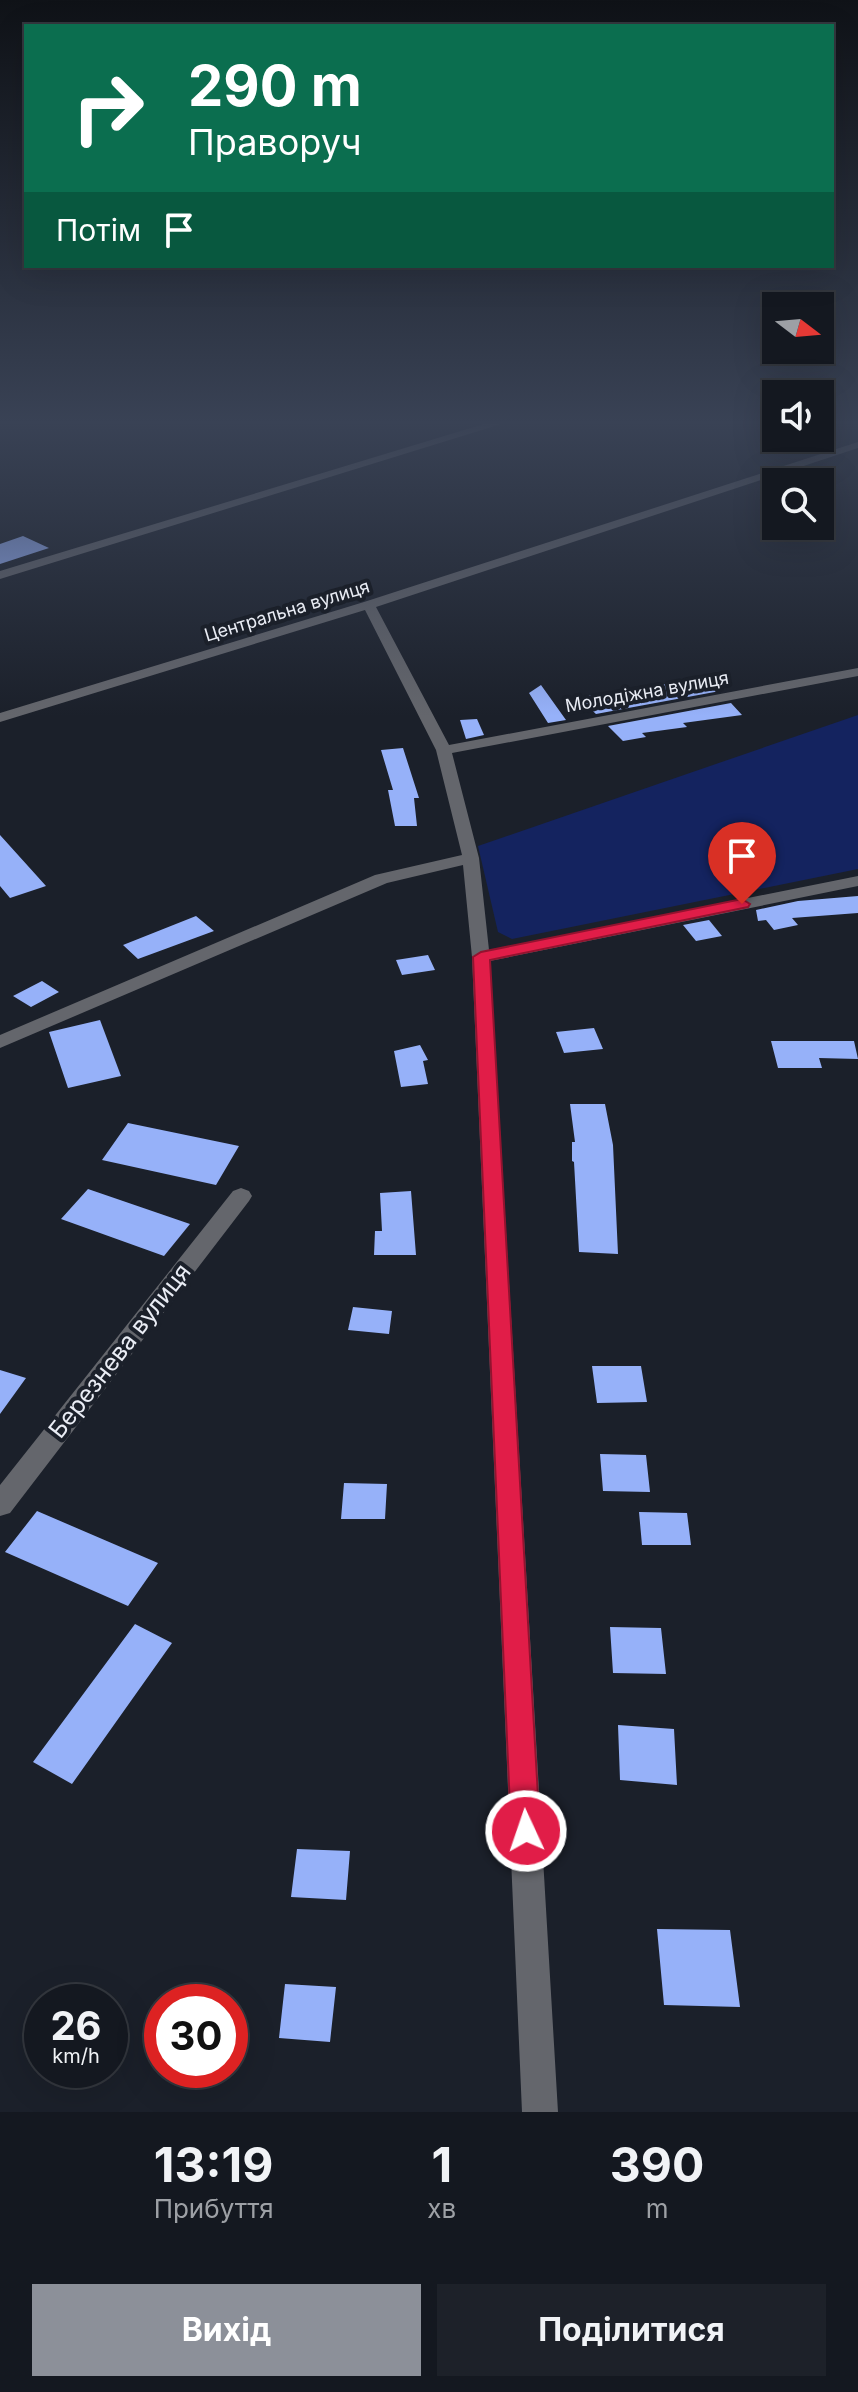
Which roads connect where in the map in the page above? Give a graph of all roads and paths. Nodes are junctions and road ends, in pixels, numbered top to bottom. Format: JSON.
{"nodes":[{"id":1,"x":185,"y":519,"type":"edge"},
{"id":2,"x":633,"y":519,"type":"edge"},
{"id":3,"x":0,"y":575,"type":"edge"},
{"id":4,"x":369,"y":605,"type":"junction"},
{"id":5,"x":858,"y":672,"type":"edge"},
{"id":6,"x":0,"y":718,"type":"edge"},
{"id":7,"x":444,"y":750,"type":"junction"},
{"id":8,"x":471,"y":858,"type":"junction"},
{"id":9,"x":858,"y":881,"type":"edge"},
{"id":10,"x":481,"y":957,"type":"junction"},
{"id":11,"x":4,"y":1040,"type":"edge"},
{"id":12,"x":241,"y":1196,"type":"dead end"},
{"id":13,"x":0,"y":1505,"type":"edge"},
{"id":14,"x":540,"y":2112,"type":"edge"}],
"edges":[{"from":1,"to":3,"type":"street"},
{"from":2,"to":4,"type":"street","name":"Центральна вулиця"},
{"from":4,"to":6,"type":"street","name":"Центральна вулиця"},
{"from":4,"to":7,"type":"street"},
{"from":5,"to":7,"type":"street","name":"Молодіжна вулиця"},
{"from":7,"to":8,"type":"street"},
{"from":8,"to":10,"type":"street"},
{"from":8,"to":11,"type":"street"},
{"from":9,"to":10,"type":"street"},
{"from":10,"to":14,"type":"street"},
{"from":12,"to":13,"type":"street","name":"Березнева вулиця"}]}
